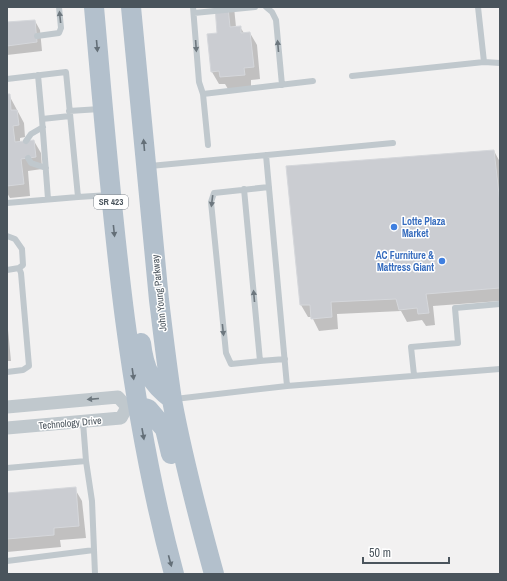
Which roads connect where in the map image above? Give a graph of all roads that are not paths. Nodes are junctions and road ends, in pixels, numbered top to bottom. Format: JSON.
{"nodes":[{"id":1,"x":59,"y":7,"type":"edge"},
{"id":2,"x":94,"y":7,"type":"edge"},
{"id":3,"x":131,"y":7,"type":"edge"},
{"id":4,"x":255,"y":7,"type":"edge"},
{"id":5,"x":266,"y":7,"type":"edge"},
{"id":6,"x":478,"y":7,"type":"edge"},
{"id":7,"x":194,"y":10,"type":"edge"},
{"id":8,"x":37,"y":36,"type":"dead end"},
{"id":9,"x":484,"y":62,"type":"junction"},
{"id":10,"x":500,"y":63,"type":"edge"},
{"id":11,"x":38,"y":75,"type":"junction"},
{"id":12,"x":352,"y":76,"type":"dead end"},
{"id":13,"x":7,"y":79,"type":"edge"},
{"id":14,"x":313,"y":81,"type":"dead end"},
{"id":15,"x":282,"y":85,"type":"junction"},
{"id":16,"x":203,"y":94,"type":"junction"},
{"id":17,"x":103,"y":108,"type":"junction"},
{"id":18,"x":70,"y":113,"type":"junction"},
{"id":19,"x":42,"y":119,"type":"junction"},
{"id":20,"x":43,"y":127,"type":"junction"},
{"id":21,"x":26,"y":141,"type":"dead end"},
{"id":22,"x":393,"y":143,"type":"dead end"},
{"id":23,"x":208,"y":145,"type":"dead end"},
{"id":24,"x":266,"y":155,"type":"junction"},
{"id":25,"x":28,"y":158,"type":"dead end"},
{"id":26,"x":146,"y":167,"type":"junction"},
{"id":27,"x":46,"y":168,"type":"junction"},
{"id":28,"x":269,"y":187,"type":"junction"},
{"id":29,"x":244,"y":189,"type":"junction"},
{"id":30,"x":110,"y":195,"type":"junction"},
{"id":31,"x":78,"y":196,"type":"junction"},
{"id":32,"x":48,"y":199,"type":"junction"},
{"id":33,"x":7,"y":204,"type":"edge"},
{"id":34,"x":7,"y":236,"type":"edge"},
{"id":35,"x":117,"y":251,"type":"junction"},
{"id":36,"x":19,"y":268,"type":"junction"},
{"id":37,"x":7,"y":270,"type":"edge"},
{"id":38,"x":500,"y":304,"type":"edge"},
{"id":39,"x":284,"y":359,"type":"junction"},
{"id":40,"x":260,"y":362,"type":"junction"},
{"id":41,"x":500,"y":368,"type":"edge"},
{"id":42,"x":7,"y":372,"type":"edge"},
{"id":43,"x":414,"y":376,"type":"junction"},
{"id":44,"x":287,"y":386,"type":"junction"},
{"id":45,"x":172,"y":399,"type":"junction"},
{"id":46,"x":7,"y":407,"type":"edge"},
{"id":47,"x":133,"y":407,"type":"junction"},
{"id":48,"x":83,"y":422,"type":"junction"},
{"id":49,"x":7,"y":428,"type":"edge"},
{"id":50,"x":86,"y":461,"type":"junction"},
{"id":51,"x":7,"y":468,"type":"edge"},
{"id":52,"x":94,"y":550,"type":"junction"},
{"id":53,"x":7,"y":561,"type":"edge"},
{"id":54,"x":95,"y":574,"type":"edge"},
{"id":55,"x":174,"y":574,"type":"edge"},
{"id":56,"x":202,"y":574,"type":"edge"},
{"id":57,"x":214,"y":574,"type":"edge"}],
"edges":[{"from":8,"to":1,"type":"lane","one_way":true},
{"from":2,"to":17,"type":"main road","number":"SR 423","one_way":true},
{"from":26,"to":3,"type":"main road","name":"John Young Parkway","one_way":true},
{"from":4,"to":7,"type":"lane"},
{"from":15,"to":5,"type":"lane","one_way":true},
{"from":6,"to":9,"type":"lane"},
{"from":7,"to":16,"type":"lane","one_way":true},
{"from":9,"to":10,"type":"lane"},
{"from":9,"to":12,"type":"lane"},
{"from":11,"to":13,"type":"lane"},
{"from":11,"to":18,"type":"lane"},
{"from":11,"to":19,"type":"lane"},
{"from":14,"to":15,"type":"lane"},
{"from":15,"to":16,"type":"lane"},
{"from":16,"to":23,"type":"lane"},
{"from":17,"to":18,"type":"lane"},
{"from":17,"to":30,"type":"main road","number":"SR 423"},
{"from":18,"to":19,"type":"lane"},
{"from":18,"to":31,"type":"lane"},
{"from":19,"to":20,"type":"lane"},
{"from":20,"to":21,"type":"lane"},
{"from":20,"to":27,"type":"lane"},
{"from":22,"to":24,"type":"lane"},
{"from":24,"to":26,"type":"lane"},
{"from":24,"to":28,"type":"lane"},
{"from":25,"to":27,"type":"lane"},
{"from":26,"to":45,"type":"main road","name":"John Young Parkway"},
{"from":27,"to":32,"type":"lane"},
{"from":28,"to":29,"type":"lane"},
{"from":28,"to":39,"type":"lane"},
{"from":40,"to":29,"type":"lane","one_way":true},
{"from":29,"to":40,"type":"lane","one_way":true},
{"from":30,"to":31,"type":"lane"},
{"from":30,"to":35,"type":"main road","number":"SR 423","one_way":true},
{"from":31,"to":32,"type":"lane"},
{"from":32,"to":33,"type":"lane"},
{"from":34,"to":36,"type":"lane"},
{"from":35,"to":45,"type":"main road"},
{"from":35,"to":47,"type":"main road","number":"SR 423","one_way":true},
{"from":36,"to":37,"type":"lane"},
{"from":36,"to":42,"type":"lane"},
{"from":38,"to":43,"type":"lane"},
{"from":39,"to":40,"type":"lane"},
{"from":39,"to":44,"type":"lane"},
{"from":41,"to":43,"type":"lane"},
{"from":43,"to":44,"type":"lane"},
{"from":44,"to":45,"type":"lane"},
{"from":45,"to":57,"type":"main road","name":"John Young Parkway"},
{"from":47,"to":46,"type":"street","one_way":true},
{"from":47,"to":48,"type":"street","name":"Technology Drive"},
{"from":47,"to":55,"type":"main road","number":"SR 423","one_way":true},
{"from":47,"to":56,"type":"main road"},
{"from":48,"to":49,"type":"street","name":"Technology Drive"},
{"from":48,"to":50,"type":"lane"},
{"from":50,"to":51,"type":"lane"},
{"from":50,"to":52,"type":"lane"},
{"from":52,"to":53,"type":"lane"},
{"from":52,"to":54,"type":"lane"}]}
